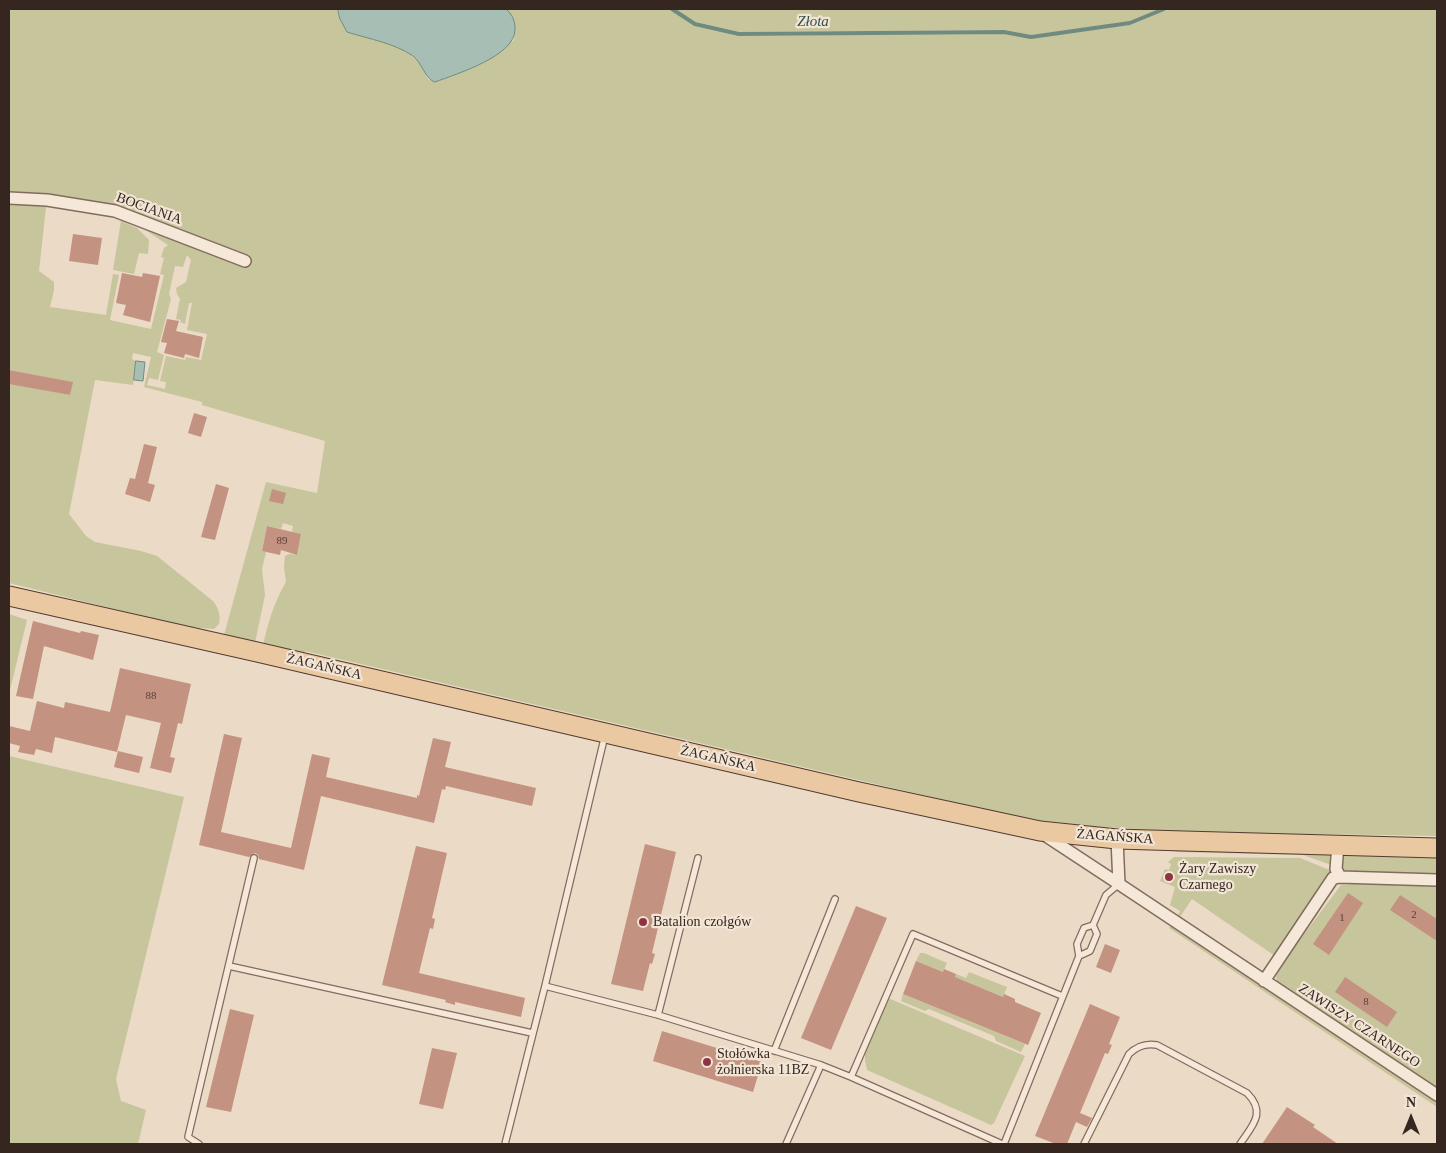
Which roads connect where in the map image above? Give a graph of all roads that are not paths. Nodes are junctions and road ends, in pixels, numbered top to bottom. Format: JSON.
{"nodes":[{"id":1,"x":9,"y":198,"type":"edge"},
{"id":2,"x":245,"y":261,"type":"dead end"},
{"id":3,"x":9,"y":596,"type":"edge"},
{"id":4,"x":605,"y":733,"type":"junction"},
{"id":5,"x":1040,"y":832,"type":"junction"},
{"id":6,"x":1117,"y":839,"type":"junction"},
{"id":7,"x":1338,"y":845,"type":"junction"},
{"id":8,"x":1437,"y":848,"type":"edge"},
{"id":9,"x":254,"y":858,"type":"dead end"},
{"id":10,"x":698,"y":858,"type":"dead end"},
{"id":11,"x":1340,"y":876,"type":"junction"},
{"id":12,"x":1437,"y":880,"type":"edge"},
{"id":13,"x":1119,"y":884,"type":"junction"},
{"id":14,"x":835,"y":899,"type":"dead end"},
{"id":15,"x":1093,"y":925,"type":"junction"},
{"id":16,"x":1079,"y":956,"type":"junction"},
{"id":17,"x":229,"y":966,"type":"junction"},
{"id":18,"x":1264,"y":981,"type":"junction"},
{"id":19,"x":545,"y":986,"type":"junction"},
{"id":20,"x":1062,"y":996,"type":"junction"},
{"id":21,"x":658,"y":1015,"type":"junction"},
{"id":22,"x":532,"y":1033,"type":"junction"},
{"id":23,"x":774,"y":1051,"type":"junction"},
{"id":24,"x":821,"y":1065,"type":"junction"},
{"id":25,"x":851,"y":1077,"type":"junction"},
{"id":26,"x":1437,"y":1095,"type":"edge"},
{"id":27,"x":199,"y":1144,"type":"edge"},
{"id":28,"x":506,"y":1144,"type":"edge"},
{"id":29,"x":786,"y":1144,"type":"edge"},
{"id":30,"x":1003,"y":1144,"type":"edge"},
{"id":31,"x":1084,"y":1144,"type":"edge"},
{"id":32,"x":1240,"y":1144,"type":"edge"}],
"edges":[{"from":1,"to":2,"type":"street","name":"BOCIANIA"},
{"from":3,"to":4,"type":"main road","name":"ŻAGAŃSKA"},
{"from":4,"to":5,"type":"main road","name":"ŻAGAŃSKA"},
{"from":4,"to":19,"type":"lane"},
{"from":5,"to":6,"type":"main road","name":"ŻAGAŃSKA"},
{"from":5,"to":13,"type":"street","name":"ZAWISZY CZARNEGO"},
{"from":6,"to":7,"type":"main road","name":"ŻAGAŃSKA"},
{"from":6,"to":13,"type":"street"},
{"from":7,"to":8,"type":"main road","name":"ŻAGAŃSKA"},
{"from":7,"to":11,"type":"street"},
{"from":9,"to":17,"type":"lane"},
{"from":10,"to":21,"type":"lane"},
{"from":11,"to":12,"type":"street"},
{"from":11,"to":18,"type":"street"},
{"from":13,"to":15,"type":"lane"},
{"from":13,"to":18,"type":"street","name":"ZAWISZY CZARNEGO"},
{"from":14,"to":23,"type":"lane"},
{"from":15,"to":16,"type":"lane"},
{"from":15,"to":16,"type":"lane"},
{"from":16,"to":20,"type":"lane"},
{"from":17,"to":22,"type":"lane"},
{"from":17,"to":27,"type":"lane"},
{"from":18,"to":26,"type":"street","name":"ZAWISZY CZARNEGO"},
{"from":19,"to":21,"type":"lane"},
{"from":19,"to":22,"type":"lane"},
{"from":20,"to":25,"type":"lane"},
{"from":20,"to":30,"type":"lane"},
{"from":21,"to":23,"type":"lane"},
{"from":22,"to":28,"type":"lane"},
{"from":23,"to":24,"type":"lane"},
{"from":24,"to":25,"type":"lane"},
{"from":24,"to":29,"type":"lane"},
{"from":25,"to":30,"type":"lane"},
{"from":31,"to":32,"type":"lane"}]}
